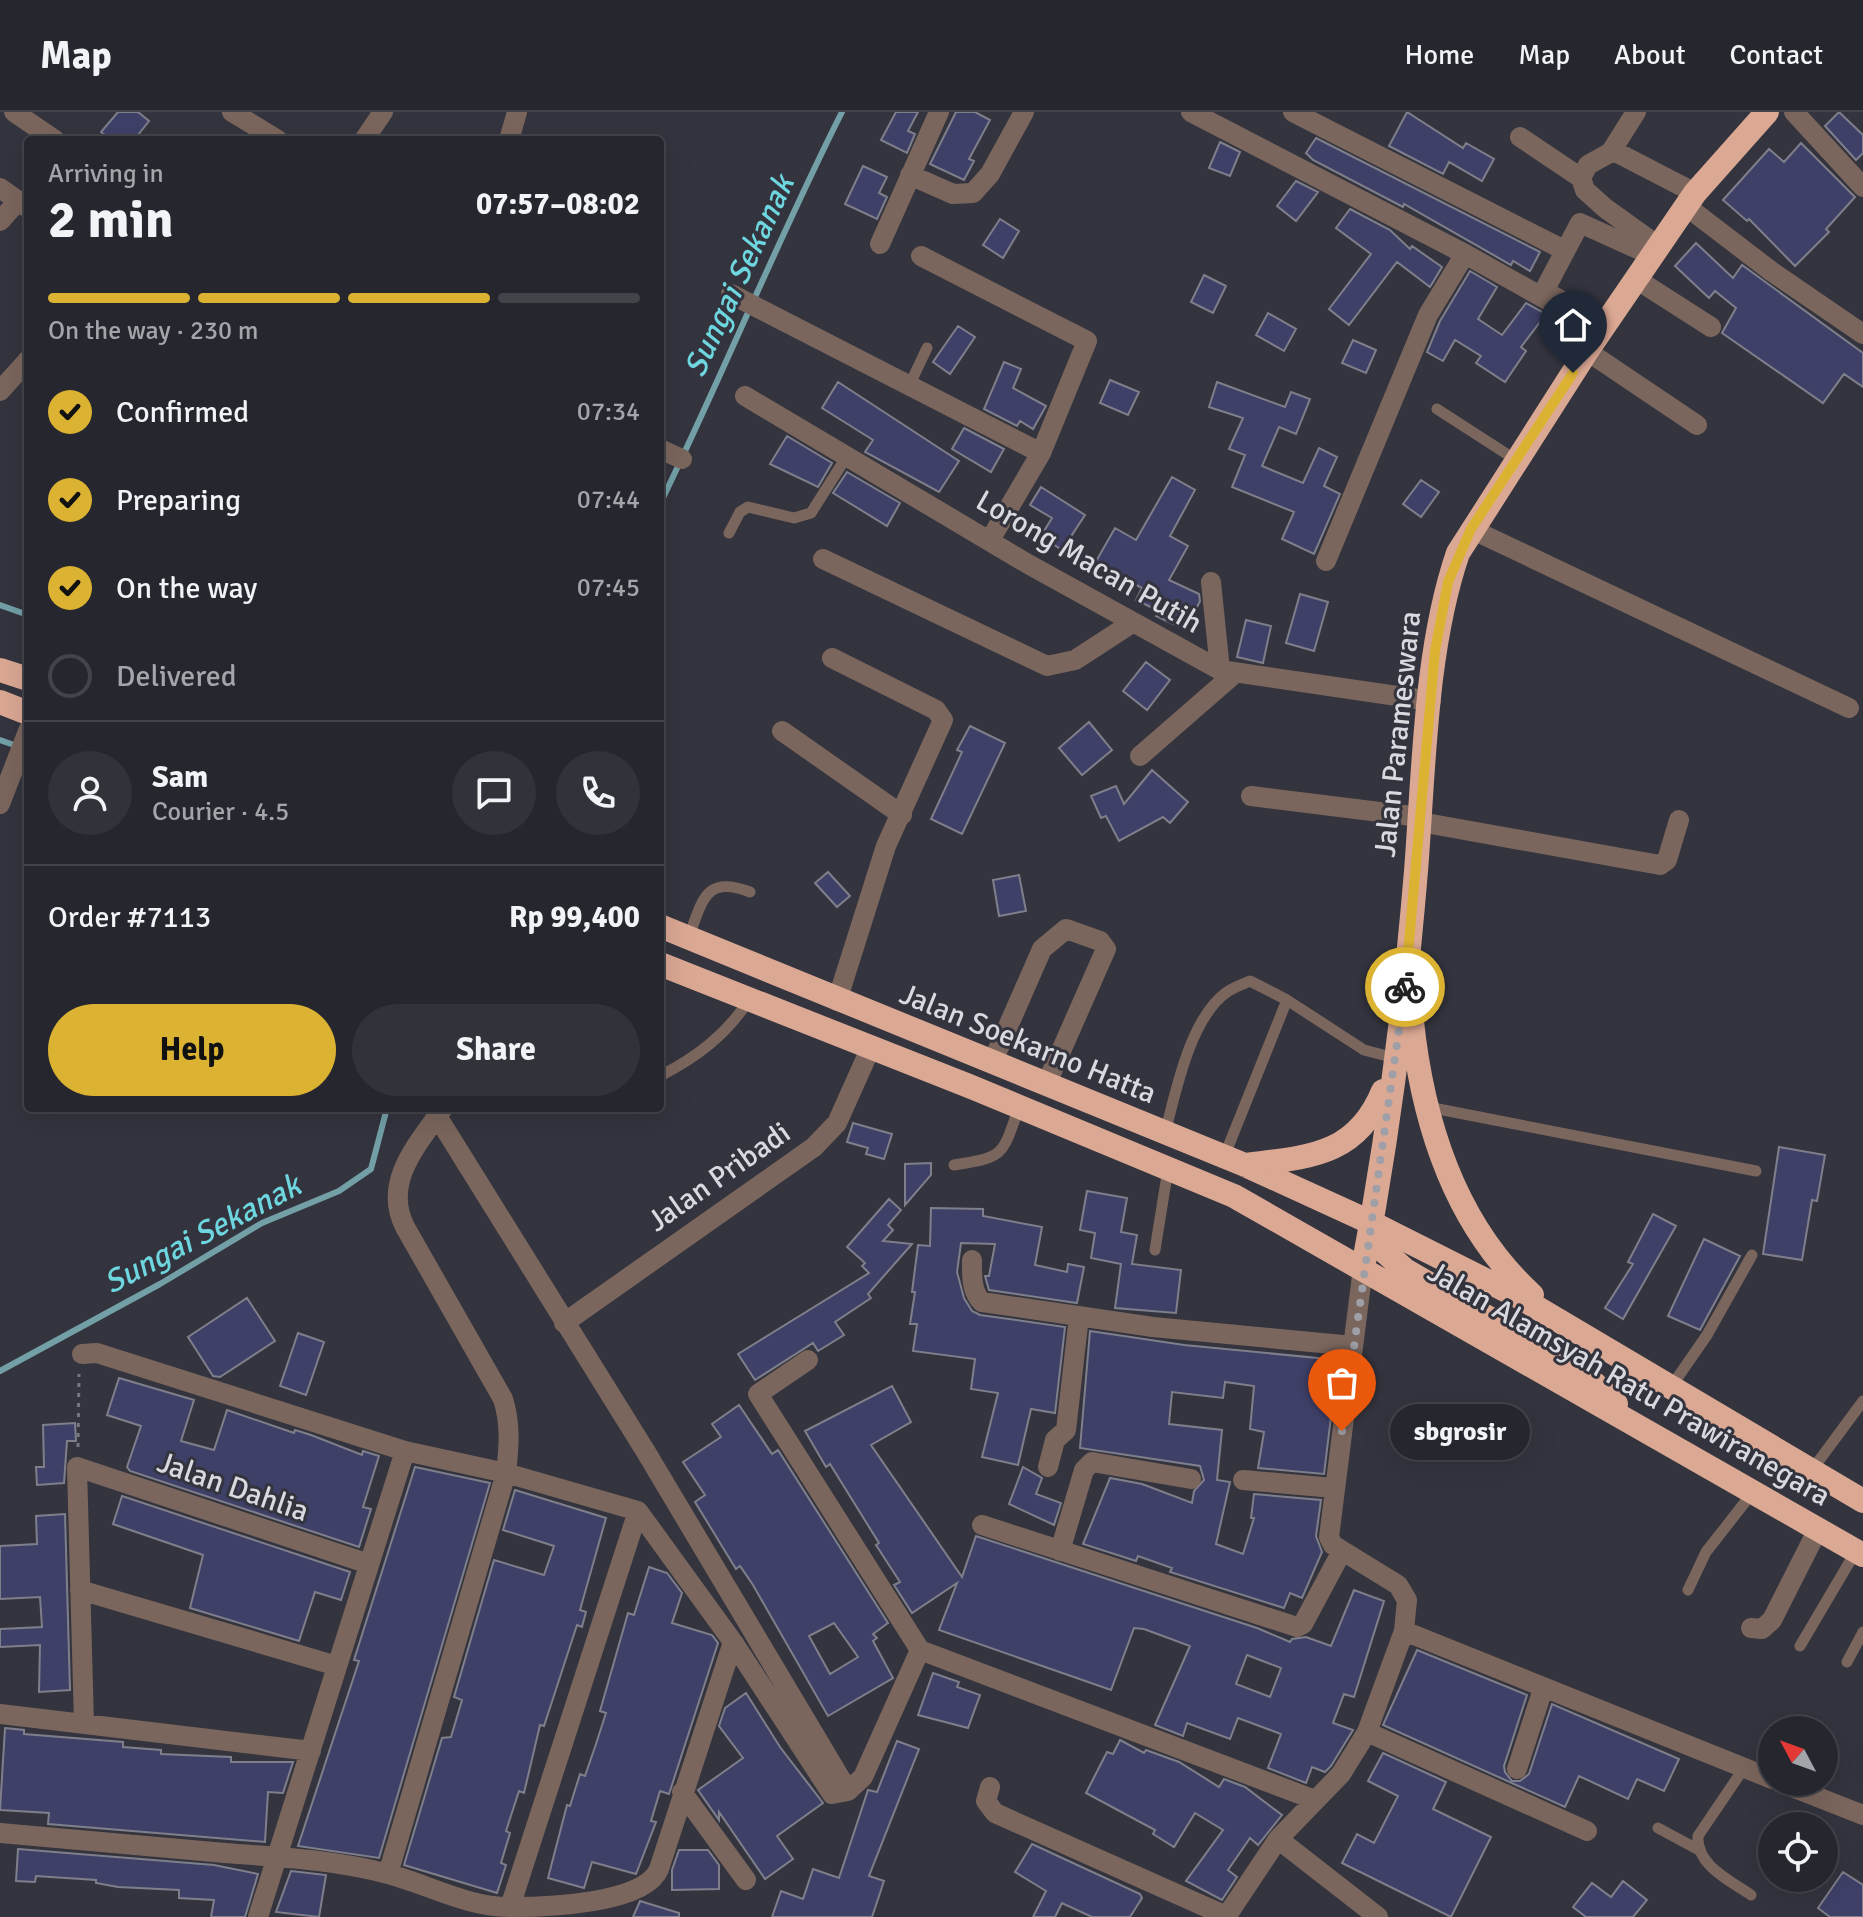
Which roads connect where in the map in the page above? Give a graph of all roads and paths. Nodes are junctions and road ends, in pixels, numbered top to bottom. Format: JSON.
{"nodes":[{"id":1,"x":14,"y":112,"type":"edge"},
{"id":2,"x":232,"y":112,"type":"edge"},
{"id":3,"x":383,"y":112,"type":"edge"},
{"id":4,"x":517,"y":112,"type":"edge"},
{"id":5,"x":939,"y":112,"type":"edge"},
{"id":6,"x":1024,"y":112,"type":"edge"},
{"id":7,"x":1191,"y":112,"type":"edge"},
{"id":8,"x":1293,"y":112,"type":"edge"},
{"id":9,"x":1636,"y":112,"type":"edge"},
{"id":10,"x":1767,"y":112,"type":"edge"},
{"id":11,"x":1794,"y":112,"type":"edge"},
{"id":12,"x":49,"y":136,"type":"edge"},
{"id":13,"x":271,"y":136,"type":"edge"},
{"id":14,"x":367,"y":136,"type":"edge"},
{"id":15,"x":510,"y":136,"type":"edge"},
{"id":16,"x":1520,"y":137,"type":"dead end"},
{"id":17,"x":1613,"y":151,"type":"junction"},
{"id":18,"x":910,"y":175,"type":"junction"},
{"id":19,"x":1581,"y":178,"type":"junction"},
{"id":20,"x":1863,"y":187,"type":"edge"},
{"id":21,"x":0,"y":188,"type":"edge"},
{"id":22,"x":1691,"y":199,"type":"junction"},
{"id":23,"x":23,"y":204,"type":"edge"},
{"id":24,"x":0,"y":221,"type":"edge"},
{"id":25,"x":880,"y":244,"type":"dead end"},
{"id":26,"x":1564,"y":250,"type":"junction"},
{"id":27,"x":1655,"y":250,"type":"junction"},
{"id":28,"x":1465,"y":254,"type":"junction"},
{"id":29,"x":921,"y":256,"type":"dead end"},
{"id":30,"x":1636,"y":279,"type":"junction"},
{"id":31,"x":734,"y":295,"type":"dead end"},
{"id":32,"x":1603,"y":327,"type":"junction"},
{"id":33,"x":1711,"y":327,"type":"dead end"},
{"id":34,"x":1863,"y":334,"type":"edge"},
{"id":35,"x":927,"y":348,"type":"dead end"},
{"id":36,"x":1587,"y":351,"type":"junction"},
{"id":37,"x":24,"y":364,"type":"edge"},
{"id":38,"x":910,"y":384,"type":"junction"},
{"id":39,"x":0,"y":391,"type":"edge"},
{"id":40,"x":745,"y":396,"type":"dead end"},
{"id":41,"x":1437,"y":409,"type":"dead end"},
{"id":42,"x":1697,"y":425,"type":"dead end"},
{"id":43,"x":664,"y":451,"type":"edge"},
{"id":44,"x":1041,"y":453,"type":"junction"},
{"id":45,"x":847,"y":456,"type":"junction"},
{"id":46,"x":682,"y":459,"type":"dead end"},
{"id":47,"x":1516,"y":460,"type":"junction"},
{"id":48,"x":1471,"y":529,"type":"junction"},
{"id":49,"x":729,"y":533,"type":"dead end"},
{"id":50,"x":990,"y":540,"type":"junction"},
{"id":51,"x":823,"y":559,"type":"dead end"},
{"id":52,"x":1326,"y":561,"type":"dead end"},
{"id":53,"x":1211,"y":582,"type":"dead end"},
{"id":54,"x":1132,"y":623,"type":"junction"},
{"id":55,"x":832,"y":658,"type":"dead end"},
{"id":56,"x":0,"y":670,"type":"edge"},
{"id":57,"x":1227,"y":672,"type":"junction"},
{"id":58,"x":24,"y":678,"type":"edge"},
{"id":59,"x":1431,"y":701,"type":"junction"},
{"id":60,"x":0,"y":702,"type":"edge"},
{"id":61,"x":1849,"y":708,"type":"dead end"},
{"id":62,"x":24,"y":711,"type":"edge"},
{"id":63,"x":782,"y":731,"type":"dead end"},
{"id":64,"x":24,"y":744,"type":"edge"},
{"id":65,"x":1140,"y":756,"type":"dead end"},
{"id":66,"x":1251,"y":796,"type":"dead end"},
{"id":67,"x":0,"y":804,"type":"edge"},
{"id":68,"x":902,"y":815,"type":"junction"},
{"id":69,"x":1420,"y":820,"type":"junction"},
{"id":70,"x":1679,"y":820,"type":"dead end"},
{"id":71,"x":750,"y":892,"type":"dead end"},
{"id":72,"x":664,"y":927,"type":"edge"},
{"id":73,"x":689,"y":936,"type":"junction"},
{"id":74,"x":664,"y":966,"type":"edge"},
{"id":75,"x":1408,"y":970,"type":"junction"},
{"id":76,"x":750,"y":999,"type":"junction"},
{"id":77,"x":1287,"y":1000,"type":"junction"},
{"id":78,"x":837,"y":1001,"type":"junction"},
{"id":79,"x":871,"y":1047,"type":"junction"},
{"id":80,"x":1395,"y":1058,"type":"junction"},
{"id":81,"x":992,"y":1063,"type":"junction"},
{"id":82,"x":664,"y":1073,"type":"edge"},
{"id":83,"x":1046,"y":1085,"type":"junction"},
{"id":84,"x":1019,"y":1107,"type":"junction"},
{"id":85,"x":1428,"y":1107,"type":"junction"},
{"id":86,"x":440,"y":1112,"type":"edge"},
{"id":87,"x":1165,"y":1134,"type":"junction"},
{"id":88,"x":1234,"y":1161,"type":"junction"},
{"id":89,"x":954,"y":1165,"type":"dead end"},
{"id":90,"x":1168,"y":1169,"type":"junction"},
{"id":91,"x":1756,"y":1171,"type":"dead end"},
{"id":92,"x":1372,"y":1223,"type":"junction"},
{"id":93,"x":1155,"y":1250,"type":"dead end"},
{"id":94,"x":1752,"y":1255,"type":"dead end"},
{"id":95,"x":972,"y":1260,"type":"dead end"},
{"id":96,"x":1363,"y":1268,"type":"junction"},
{"id":97,"x":1079,"y":1316,"type":"junction"},
{"id":98,"x":564,"y":1323,"type":"junction"},
{"id":99,"x":1562,"y":1323,"type":"junction"},
{"id":100,"x":1353,"y":1346,"type":"junction"},
{"id":101,"x":82,"y":1354,"type":"joint"},
{"id":102,"x":808,"y":1360,"type":"dead end"},
{"id":103,"x":1671,"y":1388,"type":"junction"},
{"id":104,"x":1863,"y":1401,"type":"edge"},
{"id":105,"x":1629,"y":1420,"type":"junction"},
{"id":106,"x":405,"y":1451,"type":"junction"},
{"id":107,"x":77,"y":1467,"type":"junction"},
{"id":108,"x":1048,"y":1467,"type":"dead end"},
{"id":109,"x":1811,"y":1471,"type":"junction"},
{"id":110,"x":506,"y":1473,"type":"junction"},
{"id":111,"x":1191,"y":1479,"type":"dead end"},
{"id":112,"x":1243,"y":1480,"type":"dead end"},
{"id":113,"x":1334,"y":1488,"type":"junction"},
{"id":114,"x":1753,"y":1492,"type":"junction"},
{"id":115,"x":1863,"y":1501,"type":"edge"},
{"id":116,"x":638,"y":1511,"type":"junction"},
{"id":117,"x":982,"y":1525,"type":"dead end"},
{"id":118,"x":1818,"y":1529,"type":"junction"},
{"id":119,"x":1060,"y":1551,"type":"junction"},
{"id":120,"x":1342,"y":1551,"type":"junction"},
{"id":121,"x":1859,"y":1553,"type":"edge"},
{"id":122,"x":369,"y":1564,"type":"junction"},
{"id":123,"x":80,"y":1590,"type":"junction"},
{"id":124,"x":1688,"y":1590,"type":"dead end"},
{"id":125,"x":1751,"y":1628,"type":"dead end"},
{"id":126,"x":1404,"y":1631,"type":"junction"},
{"id":127,"x":1863,"y":1632,"type":"edge"},
{"id":128,"x":733,"y":1642,"type":"junction"},
{"id":129,"x":1800,"y":1646,"type":"dead end"},
{"id":130,"x":920,"y":1650,"type":"junction"},
{"id":131,"x":1847,"y":1662,"type":"dead end"},
{"id":132,"x":337,"y":1666,"type":"junction"},
{"id":133,"x":1543,"y":1689,"type":"junction"},
{"id":134,"x":0,"y":1714,"type":"edge"},
{"id":135,"x":84,"y":1724,"type":"junction"},
{"id":136,"x":1367,"y":1732,"type":"junction"},
{"id":137,"x":311,"y":1751,"type":"junction"},
{"id":138,"x":1744,"y":1768,"type":"junction"},
{"id":139,"x":1517,"y":1769,"type":"dead end"},
{"id":140,"x":1758,"y":1774,"type":"edge"},
{"id":141,"x":990,"y":1787,"type":"dead end"},
{"id":142,"x":848,"y":1791,"type":"junction"},
{"id":143,"x":682,"y":1792,"type":"junction"},
{"id":144,"x":1815,"y":1796,"type":"edge"},
{"id":145,"x":1315,"y":1800,"type":"junction"},
{"id":146,"x":1863,"y":1815,"type":"edge"},
{"id":147,"x":1658,"y":1828,"type":"dead end"},
{"id":148,"x":1587,"y":1831,"type":"dead end"},
{"id":149,"x":0,"y":1833,"type":"edge"},
{"id":150,"x":1278,"y":1839,"type":"junction"},
{"id":151,"x":1697,"y":1849,"type":"junction"},
{"id":152,"x":277,"y":1857,"type":"junction"},
{"id":153,"x":388,"y":1874,"type":"junction"},
{"id":154,"x":746,"y":1880,"type":"dead end"},
{"id":155,"x":1751,"y":1895,"type":"dead end"},
{"id":156,"x":510,"y":1907,"type":"junction"},
{"id":157,"x":585,"y":1909,"type":"edge"},
{"id":158,"x":1226,"y":1916,"type":"edge"},
{"id":159,"x":258,"y":1917,"type":"edge"},
{"id":160,"x":1378,"y":1917,"type":"edge"}],
"edges":[{"from":1,"to":12,"type":"street"},
{"from":2,"to":13,"type":"street"},
{"from":3,"to":14,"type":"street"},
{"from":4,"to":15,"type":"street"},
{"from":5,"to":18,"type":"street"},
{"from":6,"to":18,"type":"street"},
{"from":7,"to":28,"type":"street"},
{"from":8,"to":26,"type":"street"},
{"from":9,"to":17,"type":"street"},
{"from":10,"to":22,"type":"highway","name":"Jalan Parameswara"},
{"from":11,"to":20,"type":"street"},
{"from":16,"to":19,"type":"street"},
{"from":17,"to":19,"type":"street"},
{"from":17,"to":22,"type":"street"},
{"from":18,"to":25,"type":"street"},
{"from":19,"to":27,"type":"street"},
{"from":21,"to":23,"type":"street"},
{"from":22,"to":27,"type":"highway","name":"Jalan Parameswara"},
{"from":22,"to":34,"type":"street"},
{"from":23,"to":24,"type":"street"},
{"from":26,"to":27,"type":"street"},
{"from":26,"to":32,"type":"street"},
{"from":27,"to":30,"type":"highway","name":"Jalan Parameswara"},
{"from":28,"to":32,"type":"street"},
{"from":28,"to":52,"type":"street"},
{"from":29,"to":44,"type":"street"},
{"from":30,"to":32,"type":"highway","name":"Jalan Parameswara"},
{"from":30,"to":33,"type":"street"},
{"from":31,"to":38,"type":"street"},
{"from":32,"to":36,"type":"highway","name":"Jalan Parameswara"},
{"from":35,"to":38,"type":"lane"},
{"from":36,"to":42,"type":"street"},
{"from":36,"to":47,"type":"highway","name":"Jalan Parameswara"},
{"from":37,"to":39,"type":"street"},
{"from":38,"to":44,"type":"street"},
{"from":40,"to":45,"type":"street","name":"Lorong Macan Putih"},
{"from":41,"to":47,"type":"lane"},
{"from":43,"to":46,"type":"street"},
{"from":44,"to":50,"type":"street"},
{"from":45,"to":49,"type":"lane"},
{"from":45,"to":50,"type":"street","name":"Lorong Macan Putih"},
{"from":47,"to":48,"type":"highway","name":"Jalan Parameswara"},
{"from":48,"to":59,"type":"highway","name":"Jalan Parameswara"},
{"from":48,"to":61,"type":"street"},
{"from":50,"to":54,"type":"street","name":"Lorong Macan Putih"},
{"from":51,"to":54,"type":"street"},
{"from":53,"to":57,"type":"street"},
{"from":54,"to":57,"type":"street","name":"Lorong Macan Putih"},
{"from":55,"to":68,"type":"street"},
{"from":56,"to":58,"type":"highway"},
{"from":57,"to":59,"type":"street","name":"Lorong Macan Putih"},
{"from":57,"to":65,"type":"street"},
{"from":59,"to":69,"type":"highway","name":"Jalan Parameswara"},
{"from":60,"to":62,"type":"highway"},
{"from":63,"to":68,"type":"street"},
{"from":64,"to":67,"type":"street"},
{"from":66,"to":69,"type":"street"},
{"from":68,"to":78,"type":"street"},
{"from":69,"to":70,"type":"street"},
{"from":69,"to":75,"type":"highway","name":"Jalan Parameswara"},
{"from":71,"to":73,"type":"lane"},
{"from":72,"to":73,"type":"highway","name":"Jalan Soekarno Hatta"},
{"from":73,"to":78,"type":"highway","name":"Jalan Soekarno Hatta"},
{"from":74,"to":76,"type":"highway","name":"Jalan Soekarno Hatta"},
{"from":75,"to":80,"type":"highway","name":"Jalan Parameswara"},
{"from":75,"to":85,"type":"highway"},
{"from":76,"to":79,"type":"highway","name":"Jalan Soekarno Hatta"},
{"from":76,"to":82,"type":"lane"},
{"from":77,"to":80,"type":"lane"},
{"from":77,"to":87,"type":"lane"},
{"from":77,"to":88,"type":"lane"},
{"from":78,"to":81,"type":"highway","name":"Jalan Soekarno Hatta"},
{"from":79,"to":84,"type":"highway","name":"Jalan Soekarno Hatta"},
{"from":79,"to":98,"type":"street","name":"Jalan Pribadi"},
{"from":80,"to":88,"type":"highway"},
{"from":80,"to":92,"type":"highway","name":"Jalan Parameswara"},
{"from":81,"to":83,"type":"highway","name":"Jalan Soekarno Hatta"},
{"from":81,"to":83,"type":"street"},
{"from":83,"to":87,"type":"highway","name":"Jalan Soekarno Hatta"},
{"from":84,"to":89,"type":"lane"},
{"from":84,"to":90,"type":"highway","name":"Jalan Soekarno Hatta"},
{"from":85,"to":91,"type":"lane"},
{"from":85,"to":99,"type":"highway"},
{"from":86,"to":98,"type":"street"},
{"from":86,"to":110,"type":"street"},
{"from":87,"to":88,"type":"highway","name":"Jalan Soekarno Hatta"},
{"from":88,"to":92,"type":"highway","name":"Jalan Soekarno Hatta"},
{"from":90,"to":93,"type":"lane"},
{"from":90,"to":96,"type":"highway","name":"Jalan Soekarno Hatta"},
{"from":92,"to":96,"type":"highway","name":"Jalan Parameswara"},
{"from":92,"to":99,"type":"highway","name":"Jalan Alamsyah Ratu Prawiranegara"},
{"from":92,"to":105,"type":"highway"},
{"from":94,"to":103,"type":"lane"},
{"from":95,"to":97,"type":"street"},
{"from":96,"to":100,"type":"street"},
{"from":96,"to":105,"type":"highway","name":"Jalan Alamsyah Ratu Prawiranegara"},
{"from":97,"to":100,"type":"street"},
{"from":97,"to":108,"type":"street"},
{"from":98,"to":142,"type":"street"},
{"from":99,"to":103,"type":"highway","name":"Jalan Alamsyah Ratu Prawiranegara"},
{"from":100,"to":113,"type":"street"},
{"from":101,"to":106,"type":"street"},
{"from":101,"to":107,"type":"path"},
{"from":102,"to":130,"type":"street"},
{"from":103,"to":109,"type":"highway","name":"Jalan Alamsyah Ratu Prawiranegara"},
{"from":104,"to":109,"type":"lane"},
{"from":105,"to":114,"type":"highway","name":"Jalan Alamsyah Ratu Prawiranegara"},
{"from":106,"to":110,"type":"street"},
{"from":106,"to":122,"type":"street"},
{"from":107,"to":122,"type":"street","name":"Jalan Dahlia"},
{"from":107,"to":123,"type":"street"},
{"from":109,"to":115,"type":"highway","name":"Jalan Alamsyah Ratu Prawiranegara"},
{"from":110,"to":116,"type":"street"},
{"from":110,"to":153,"type":"street"},
{"from":111,"to":119,"type":"street"},
{"from":112,"to":113,"type":"street"},
{"from":113,"to":120,"type":"street"},
{"from":114,"to":118,"type":"highway","name":"Jalan Alamsyah Ratu Prawiranegara"},
{"from":114,"to":124,"type":"lane"},
{"from":116,"to":128,"type":"street"},
{"from":116,"to":156,"type":"street"},
{"from":117,"to":119,"type":"street"},
{"from":118,"to":121,"type":"highway","name":"Jalan Alamsyah Ratu Prawiranegara"},
{"from":118,"to":125,"type":"street"},
{"from":119,"to":120,"type":"street"},
{"from":120,"to":126,"type":"street"},
{"from":121,"to":129,"type":"lane"},
{"from":122,"to":132,"type":"street"},
{"from":123,"to":132,"type":"street"},
{"from":123,"to":135,"type":"street"},
{"from":126,"to":133,"type":"street"},
{"from":126,"to":136,"type":"street"},
{"from":127,"to":131,"type":"lane"},
{"from":128,"to":142,"type":"street"},
{"from":128,"to":143,"type":"street"},
{"from":130,"to":142,"type":"street"},
{"from":130,"to":145,"type":"street"},
{"from":132,"to":137,"type":"street"},
{"from":133,"to":138,"type":"street"},
{"from":133,"to":139,"type":"street"},
{"from":134,"to":135,"type":"street"},
{"from":135,"to":137,"type":"street"},
{"from":136,"to":145,"type":"street"},
{"from":136,"to":148,"type":"street"},
{"from":137,"to":152,"type":"street"},
{"from":138,"to":140,"type":"street"},
{"from":138,"to":151,"type":"lane"},
{"from":141,"to":158,"type":"street"},
{"from":143,"to":154,"type":"street"},
{"from":143,"to":157,"type":"street"},
{"from":144,"to":146,"type":"street"},
{"from":145,"to":150,"type":"street"},
{"from":147,"to":151,"type":"lane"},
{"from":149,"to":152,"type":"street"},
{"from":150,"to":158,"type":"street"},
{"from":150,"to":160,"type":"street"},
{"from":151,"to":155,"type":"lane"},
{"from":152,"to":153,"type":"street"},
{"from":152,"to":159,"type":"street"},
{"from":153,"to":156,"type":"street"},
{"from":156,"to":157,"type":"street"}]}
